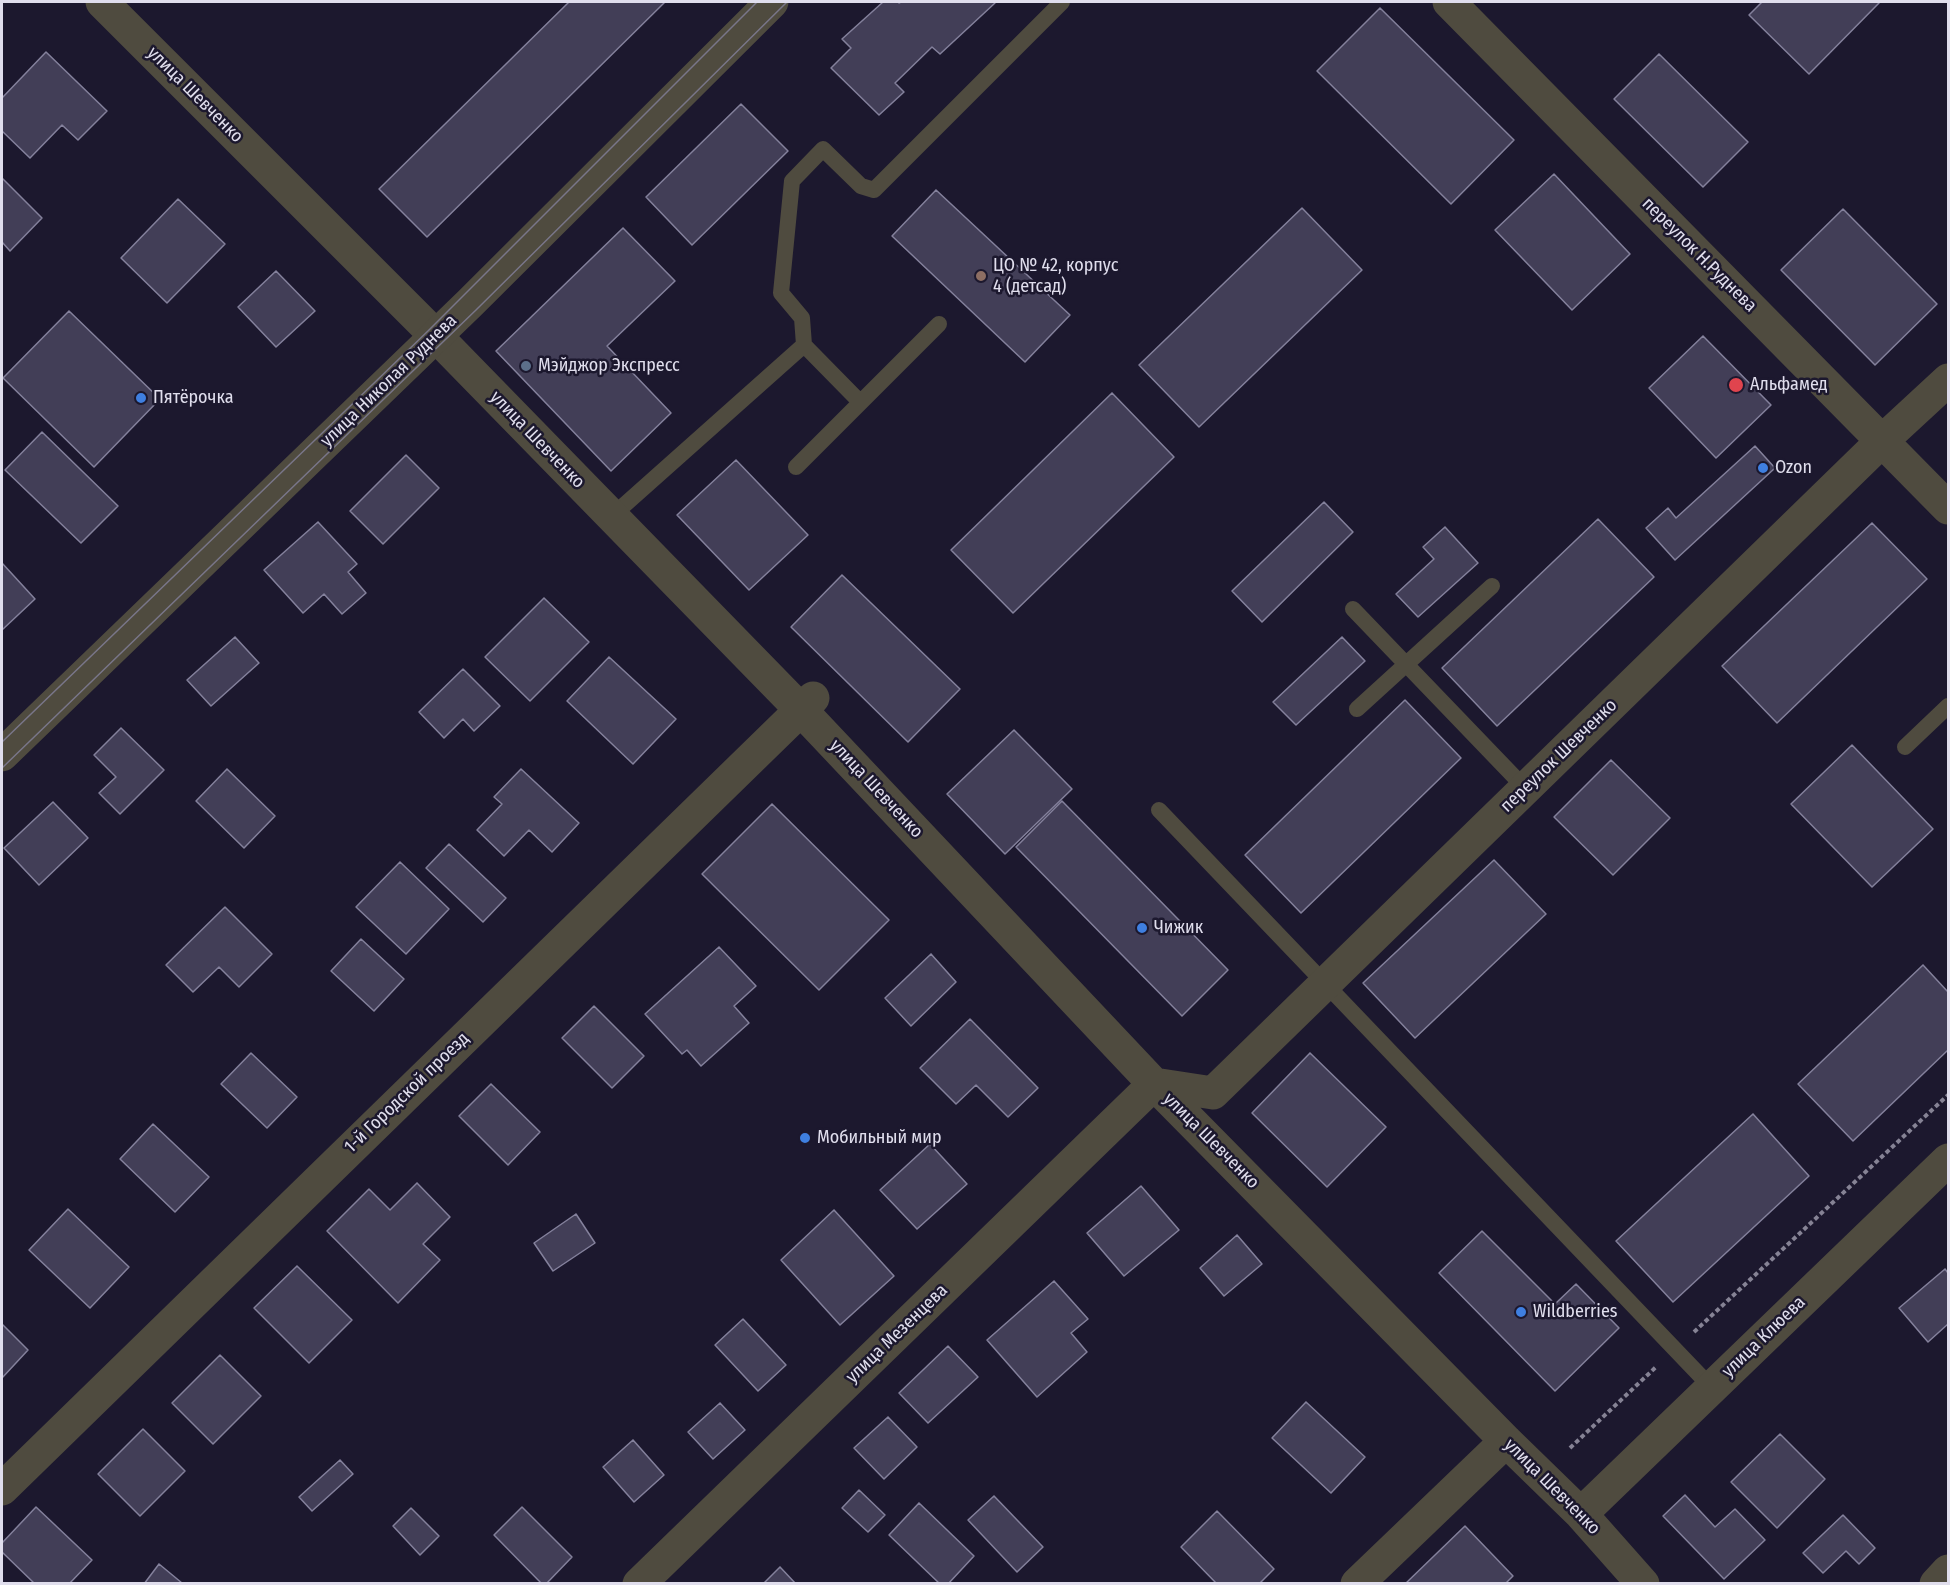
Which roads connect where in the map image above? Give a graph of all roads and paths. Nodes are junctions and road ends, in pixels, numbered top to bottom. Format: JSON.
{"nodes":[{"id":1,"x":102,"y":2,"type":"edge"},
{"id":2,"x":772,"y":2,"type":"edge"},
{"id":3,"x":1062,"y":2,"type":"edge"},
{"id":4,"x":1449,"y":2,"type":"edge"},
{"id":5,"x":939,"y":324,"type":"dead end"},
{"id":6,"x":436,"y":336,"type":"junction"},
{"id":7,"x":804,"y":345,"type":"junction"},
{"id":8,"x":1948,"y":380,"type":"edge"},
{"id":9,"x":860,"y":402,"type":"junction"},
{"id":10,"x":1882,"y":441,"type":"junction"},
{"id":11,"x":795,"y":467,"type":"dead end"},
{"id":12,"x":1948,"y":508,"type":"edge"},
{"id":13,"x":612,"y":516,"type":"junction"},
{"id":14,"x":1492,"y":585,"type":"dead end"},
{"id":15,"x":1353,"y":609,"type":"dead end"},
{"id":16,"x":1405,"y":663,"type":"junction"},
{"id":17,"x":807,"y":704,"type":"junction"},
{"id":18,"x":1948,"y":706,"type":"edge"},
{"id":19,"x":1357,"y":709,"type":"dead end"},
{"id":20,"x":1905,"y":747,"type":"dead end"},
{"id":21,"x":2,"y":755,"type":"edge"},
{"id":22,"x":1525,"y":789,"type":"junction"},
{"id":23,"x":1159,"y":810,"type":"dead end"},
{"id":24,"x":1325,"y":983,"type":"junction"},
{"id":25,"x":1154,"y":1084,"type":"junction"},
{"id":26,"x":1948,"y":1095,"type":"edge"},
{"id":27,"x":1948,"y":1160,"type":"edge"},
{"id":28,"x":1676,"y":1349,"type":"junction"},
{"id":29,"x":1712,"y":1388,"type":"junction"},
{"id":30,"x":1506,"y":1442,"type":"junction"},
{"id":31,"x":1570,"y":1448,"type":"dead end"},
{"id":32,"x":2,"y":1489,"type":"edge"},
{"id":33,"x":1581,"y":1514,"type":"junction"},
{"id":34,"x":1948,"y":1571,"type":"edge"},
{"id":35,"x":639,"y":1584,"type":"edge"},
{"id":36,"x":1357,"y":1584,"type":"edge"},
{"id":37,"x":1643,"y":1584,"type":"edge"},
{"id":38,"x":1936,"y":1584,"type":"edge"}],
"edges":[{"from":1,"to":6,"type":"street","name":"улица Шевченко"},
{"from":2,"to":6,"type":"street","name":"улица Николая Руднева"},
{"from":3,"to":7,"type":"lane"},
{"from":4,"to":10,"type":"street","name":"переулок Н.Руднева"},
{"from":5,"to":9,"type":"lane"},
{"from":6,"to":13,"type":"street","name":"улица Шевченко"},
{"from":6,"to":21,"type":"street","name":"улица Николая Руднева"},
{"from":7,"to":9,"type":"lane"},
{"from":7,"to":13,"type":"lane"},
{"from":8,"to":10,"type":"street","name":"переулок Шевченко"},
{"from":9,"to":11,"type":"lane"},
{"from":10,"to":12,"type":"street","name":"переулок Н.Руднева"},
{"from":10,"to":22,"type":"street","name":"переулок Шевченко"},
{"from":13,"to":17,"type":"street","name":"улица Шевченко"},
{"from":14,"to":16,"type":"lane"},
{"from":15,"to":16,"type":"lane"},
{"from":16,"to":19,"type":"lane"},
{"from":16,"to":22,"type":"lane"},
{"from":17,"to":25,"type":"street","name":"улица Шевченко"},
{"from":17,"to":32,"type":"street","name":"1-й Городской проезд"},
{"from":18,"to":20,"type":"lane"},
{"from":22,"to":24,"type":"street","name":"переулок Шевченко"},
{"from":23,"to":24,"type":"lane"},
{"from":24,"to":25,"type":"street","name":"переулок Шевченко"},
{"from":24,"to":28,"type":"lane"},
{"from":25,"to":30,"type":"street","name":"улица Шевченко"},
{"from":25,"to":35,"type":"street","name":"улица Мезенцева"},
{"from":26,"to":28,"type":"path"},
{"from":27,"to":29,"type":"street","name":"улица Клюева"},
{"from":28,"to":29,"type":"lane"},
{"from":28,"to":31,"type":"path"},
{"from":29,"to":33,"type":"street","name":"улица Клюева"},
{"from":30,"to":33,"type":"street","name":"улица Шевченко"},
{"from":30,"to":36,"type":"street"},
{"from":33,"to":37,"type":"street","name":"улица Шевченко"},
{"from":34,"to":38,"type":"street"}]}
